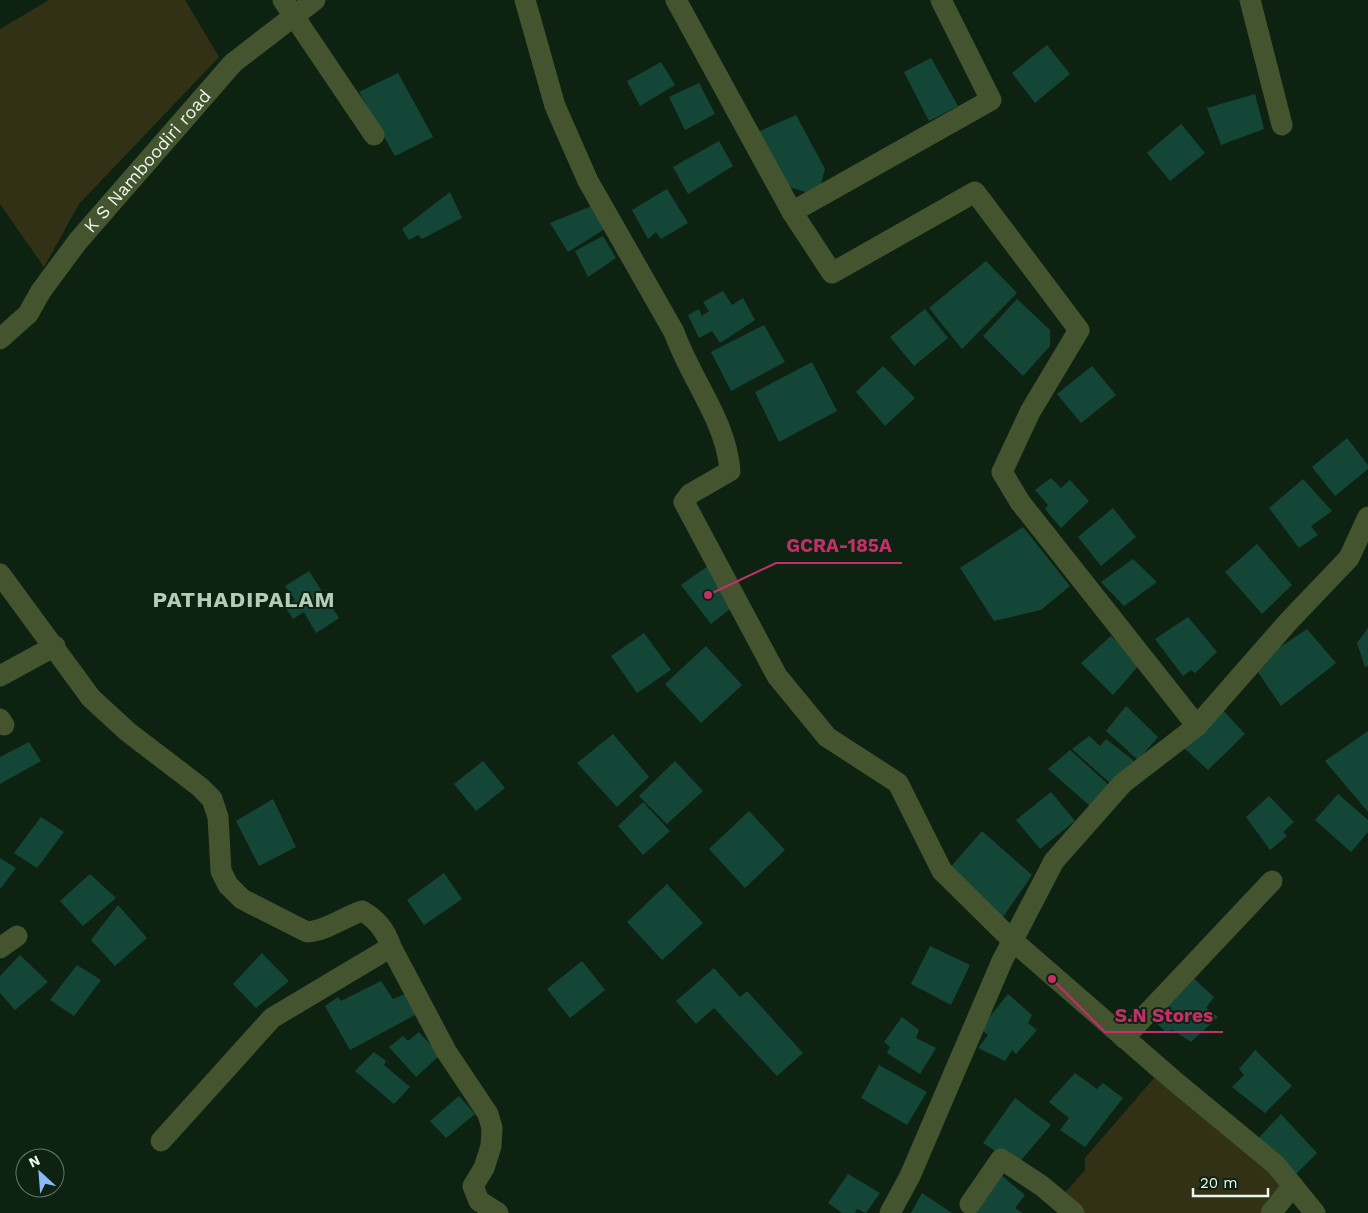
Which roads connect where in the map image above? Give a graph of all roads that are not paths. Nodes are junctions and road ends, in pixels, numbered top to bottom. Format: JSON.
{"nodes":[{"id":1,"x":315,"y":0,"type":"edge"},
{"id":2,"x":525,"y":0,"type":"edge"},
{"id":3,"x":676,"y":0,"type":"edge"},
{"id":4,"x":941,"y":0,"type":"edge"},
{"id":5,"x":1250,"y":0,"type":"edge"},
{"id":6,"x":288,"y":8,"type":"edge"},
{"id":7,"x":1282,"y":125,"type":"dead end"},
{"id":8,"x":374,"y":136,"type":"dead end"},
{"id":9,"x":792,"y":212,"type":"junction"},
{"id":10,"x":0,"y":339,"type":"edge"},
{"id":11,"x":1368,"y":517,"type":"edge"},
{"id":12,"x":0,"y":574,"type":"edge"},
{"id":13,"x":55,"y":646,"type":"junction"},
{"id":14,"x":0,"y":676,"type":"edge"},
{"id":15,"x":1197,"y":726,"type":"junction"},
{"id":16,"x":1272,"y":882,"type":"dead end"},
{"id":17,"x":1012,"y":941,"type":"junction"},
{"id":18,"x":391,"y":947,"type":"junction"},
{"id":19,"x":1124,"y":1038,"type":"junction"},
{"id":20,"x":161,"y":1141,"type":"dead end"},
{"id":21,"x":1293,"y":1186,"type":"junction"},
{"id":22,"x":970,"y":1204,"type":"dead end"},
{"id":23,"x":498,"y":1213,"type":"edge"},
{"id":24,"x":890,"y":1213,"type":"edge"},
{"id":25,"x":1074,"y":1213,"type":"edge"},
{"id":26,"x":1271,"y":1213,"type":"edge"},
{"id":27,"x":1315,"y":1213,"type":"edge"}],
"edges":[{"from":1,"to":6,"type":"street","name":"K S Namboodiri road"},
{"from":2,"to":17,"type":"street"},
{"from":3,"to":9,"type":"street"},
{"from":4,"to":9,"type":"street"},
{"from":5,"to":7,"type":"street"},
{"from":6,"to":8,"type":"street"},
{"from":6,"to":10,"type":"street","name":"K S Namboodiri road"},
{"from":9,"to":15,"type":"street"},
{"from":11,"to":15,"type":"street"},
{"from":12,"to":13,"type":"street"},
{"from":13,"to":14,"type":"street"},
{"from":13,"to":18,"type":"street"},
{"from":15,"to":17,"type":"street"},
{"from":16,"to":19,"type":"street"},
{"from":17,"to":19,"type":"street"},
{"from":17,"to":24,"type":"street"},
{"from":18,"to":20,"type":"street"},
{"from":18,"to":23,"type":"street"},
{"from":19,"to":21,"type":"street"},
{"from":21,"to":26,"type":"street"},
{"from":21,"to":27,"type":"street"},
{"from":22,"to":25,"type":"street"}]}
